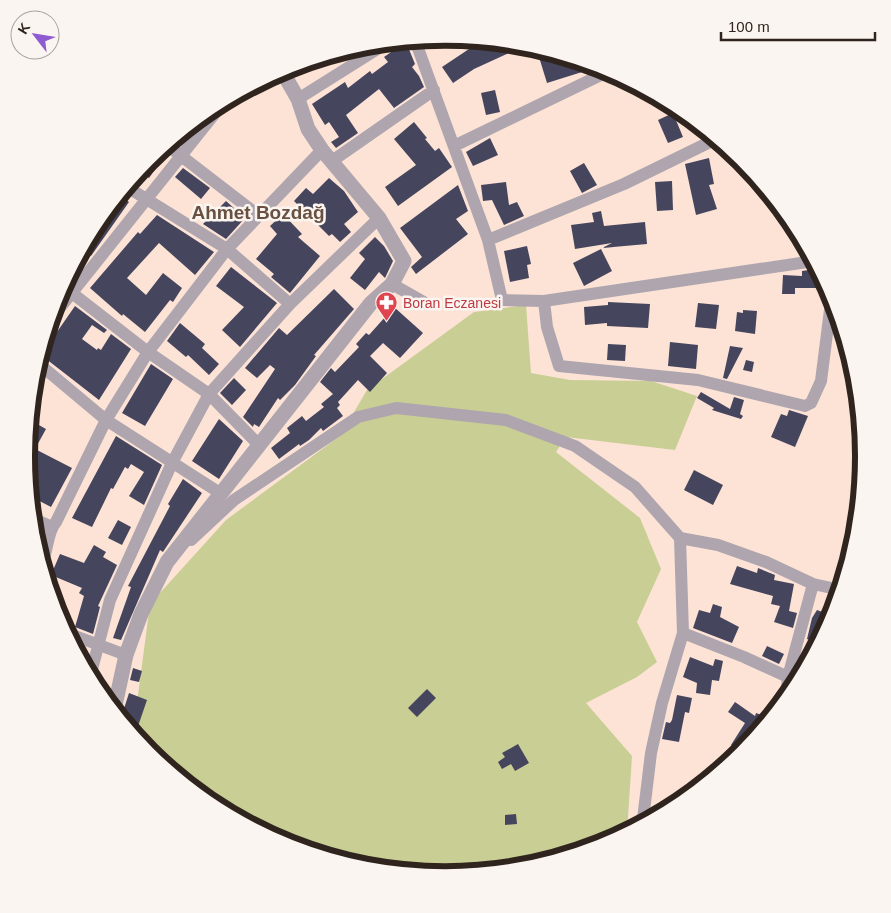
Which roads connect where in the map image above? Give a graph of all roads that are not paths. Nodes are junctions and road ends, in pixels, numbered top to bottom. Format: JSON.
{"nodes":[{"id":1,"x":418,"y":47,"type":"edge"},
{"id":2,"x":371,"y":53,"type":"edge"},
{"id":3,"x":600,"y":76,"type":"edge"},
{"id":4,"x":286,"y":78,"type":"edge"},
{"id":5,"x":434,"y":90,"type":"junction"},
{"id":6,"x":298,"y":99,"type":"junction"},
{"id":7,"x":208,"y":122,"type":"edge"},
{"id":8,"x":709,"y":142,"type":"edge"},
{"id":9,"x":454,"y":146,"type":"junction"},
{"id":10,"x":173,"y":150,"type":"edge"},
{"id":11,"x":181,"y":155,"type":"junction"},
{"id":12,"x":327,"y":156,"type":"junction"},
{"id":13,"x":133,"y":191,"type":"edge"},
{"id":14,"x":145,"y":199,"type":"junction"},
{"id":15,"x":259,"y":216,"type":"junction"},
{"id":16,"x":379,"y":218,"type":"junction"},
{"id":17,"x":488,"y":240,"type":"junction"},
{"id":18,"x":226,"y":249,"type":"junction"},
{"id":19,"x":807,"y":263,"type":"edge"},
{"id":20,"x":392,"y":284,"type":"junction"},
{"id":21,"x":72,"y":293,"type":"junction"},
{"id":22,"x":544,"y":300,"type":"junction"},
{"id":23,"x":65,"y":302,"type":"edge"},
{"id":24,"x":290,"y":304,"type":"junction"},
{"id":25,"x":426,"y":304,"type":"dead end"},
{"id":26,"x":830,"y":313,"type":"edge"},
{"id":27,"x":148,"y":352,"type":"junction"},
{"id":28,"x":44,"y":371,"type":"edge"},
{"id":29,"x":209,"y":394,"type":"junction"},
{"id":30,"x":106,"y":420,"type":"junction"},
{"id":31,"x":260,"y":446,"type":"junction"},
{"id":32,"x":172,"y":463,"type":"junction"},
{"id":33,"x":220,"y":493,"type":"junction"},
{"id":34,"x":41,"y":522,"type":"edge"},
{"id":35,"x":52,"y":527,"type":"junction"},
{"id":36,"x":680,"y":538,"type":"junction"},
{"id":37,"x":47,"y":553,"type":"edge"},
{"id":38,"x":167,"y":562,"type":"junction"},
{"id":39,"x":814,"y":584,"type":"junction"},
{"id":40,"x":834,"y":588,"type":"edge"},
{"id":41,"x":683,"y":633,"type":"junction"},
{"id":42,"x":76,"y":636,"type":"edge"},
{"id":43,"x":97,"y":644,"type":"junction"},
{"id":44,"x":126,"y":655,"type":"junction"},
{"id":45,"x":92,"y":666,"type":"edge"},
{"id":46,"x":788,"y":677,"type":"junction"},
{"id":47,"x":787,"y":684,"type":"edge"},
{"id":48,"x":116,"y":701,"type":"edge"},
{"id":49,"x":643,"y":816,"type":"edge"}],
"edges":[{"from":1,"to":5,"type":"street"},
{"from":2,"to":6,"type":"street"},
{"from":3,"to":9,"type":"street"},
{"from":4,"to":6,"type":"street"},
{"from":5,"to":9,"type":"street"},
{"from":5,"to":12,"type":"street"},
{"from":6,"to":12,"type":"street"},
{"from":7,"to":11,"type":"street"},
{"from":8,"to":17,"type":"street"},
{"from":9,"to":17,"type":"street"},
{"from":10,"to":11,"type":"street"},
{"from":11,"to":14,"type":"street"},
{"from":11,"to":15,"type":"street"},
{"from":12,"to":15,"type":"street"},
{"from":12,"to":16,"type":"street"},
{"from":13,"to":14,"type":"street"},
{"from":14,"to":18,"type":"street"},
{"from":14,"to":21,"type":"street"},
{"from":15,"to":18,"type":"street"},
{"from":16,"to":20,"type":"street"},
{"from":16,"to":24,"type":"street"},
{"from":17,"to":22,"type":"street"},
{"from":18,"to":24,"type":"street"},
{"from":18,"to":27,"type":"street"},
{"from":19,"to":22,"type":"street"},
{"from":20,"to":25,"type":"street"},
{"from":20,"to":31,"type":"street"},
{"from":21,"to":23,"type":"street"},
{"from":21,"to":27,"type":"street"},
{"from":22,"to":26,"type":"street"},
{"from":24,"to":29,"type":"street"},
{"from":27,"to":29,"type":"street"},
{"from":27,"to":30,"type":"street"},
{"from":28,"to":30,"type":"street"},
{"from":29,"to":31,"type":"street"},
{"from":29,"to":32,"type":"street"},
{"from":30,"to":32,"type":"street"},
{"from":30,"to":35,"type":"street"},
{"from":31,"to":33,"type":"street"},
{"from":32,"to":33,"type":"street"},
{"from":32,"to":43,"type":"street"},
{"from":33,"to":38,"type":"street"},
{"from":34,"to":35,"type":"street"},
{"from":35,"to":37,"type":"street"},
{"from":36,"to":38,"type":"street"},
{"from":36,"to":39,"type":"street"},
{"from":36,"to":41,"type":"street"},
{"from":38,"to":44,"type":"street"},
{"from":39,"to":40,"type":"street"},
{"from":39,"to":46,"type":"street"},
{"from":41,"to":46,"type":"street"},
{"from":41,"to":49,"type":"street"},
{"from":42,"to":43,"type":"street"},
{"from":43,"to":44,"type":"street"},
{"from":43,"to":45,"type":"street"},
{"from":44,"to":48,"type":"street"},
{"from":46,"to":47,"type":"street"}]}
